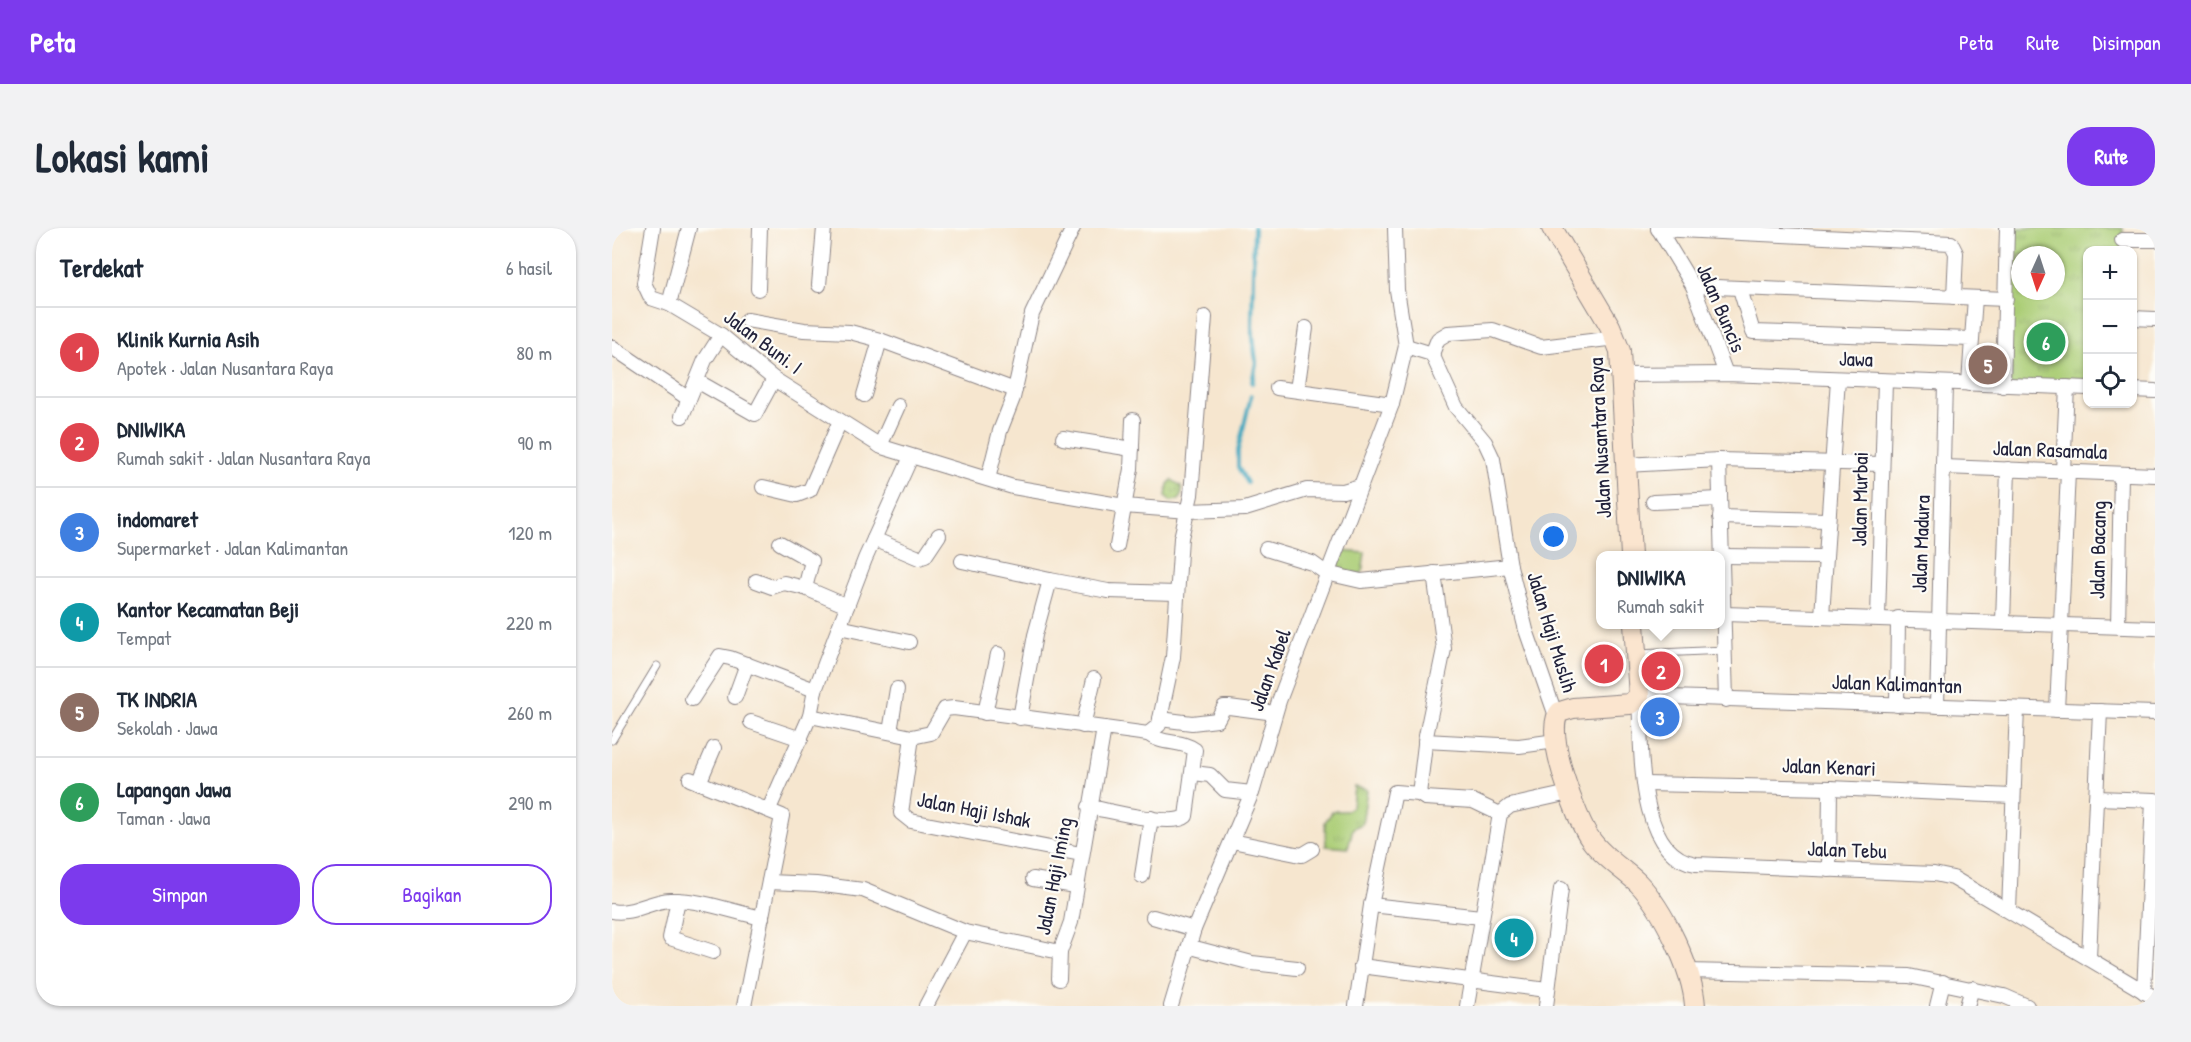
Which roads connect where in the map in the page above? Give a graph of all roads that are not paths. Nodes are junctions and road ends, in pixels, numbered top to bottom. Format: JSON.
{"nodes":[{"id":1,"x":653,"y":228,"type":"edge"},
{"id":2,"x":689,"y":228,"type":"edge"},
{"id":3,"x":760,"y":228,"type":"edge"},
{"id":4,"x":824,"y":228,"type":"edge"},
{"id":5,"x":1073,"y":228,"type":"edge"},
{"id":6,"x":1395,"y":228,"type":"edge"},
{"id":7,"x":1552,"y":228,"type":"edge"},
{"id":8,"x":1658,"y":228,"type":"edge"},
{"id":9,"x":2007,"y":228,"type":"edge"},
{"id":10,"x":1716,"y":230,"type":"edge"},
{"id":11,"x":2122,"y":239,"type":"edge"},
{"id":12,"x":2155,"y":240,"type":"edge"},
{"id":13,"x":819,"y":285,"type":"dead end"},
{"id":14,"x":1693,"y":286,"type":"junction"},
{"id":15,"x":758,"y":289,"type":"dead end"},
{"id":16,"x":1740,"y":289,"type":"junction"},
{"id":17,"x":1954,"y":297,"type":"junction"},
{"id":18,"x":1975,"y":298,"type":"junction"},
{"id":19,"x":2006,"y":299,"type":"junction"},
{"id":20,"x":669,"y":304,"type":"junction"},
{"id":21,"x":1205,"y":317,"type":"dead end"},
{"id":22,"x":2137,"y":318,"type":"edge"},
{"id":23,"x":2155,"y":319,"type":"edge"},
{"id":24,"x":747,"y":320,"type":"dead end"},
{"id":25,"x":1306,"y":328,"type":"dead end"},
{"id":26,"x":721,"y":336,"type":"junction"},
{"id":27,"x":1616,"y":338,"type":"junction"},
{"id":28,"x":1972,"y":339,"type":"junction"},
{"id":29,"x":880,"y":340,"type":"junction"},
{"id":30,"x":1406,"y":346,"type":"junction"},
{"id":31,"x":612,"y":347,"type":"edge"},
{"id":32,"x":1432,"y":354,"type":"junction"},
{"id":33,"x":1726,"y":374,"type":"junction"},
{"id":34,"x":1623,"y":375,"type":"junction"},
{"id":35,"x":774,"y":379,"type":"junction"},
{"id":36,"x":1838,"y":379,"type":"junction"},
{"id":37,"x":697,"y":381,"type":"junction"},
{"id":38,"x":1885,"y":381,"type":"junction"},
{"id":39,"x":1945,"y":383,"type":"junction"},
{"id":40,"x":1969,"y":384,"type":"junction"},
{"id":41,"x":2003,"y":386,"type":"junction"},
{"id":42,"x":2067,"y":387,"type":"junction"},
{"id":43,"x":1277,"y":388,"type":"dead end"},
{"id":44,"x":2083,"y":388,"type":"edge"},
{"id":45,"x":1015,"y":390,"type":"junction"},
{"id":46,"x":1297,"y":390,"type":"junction"},
{"id":47,"x":2137,"y":390,"type":"edge"},
{"id":48,"x":2155,"y":391,"type":"edge"},
{"id":49,"x":864,"y":395,"type":"dead end"},
{"id":50,"x":688,"y":399,"type":"junction"},
{"id":51,"x":1392,"y":404,"type":"junction"},
{"id":52,"x":898,"y":406,"type":"dead end"},
{"id":53,"x":682,"y":416,"type":"dead end"},
{"id":54,"x":1133,"y":420,"type":"dead end"},
{"id":55,"x":840,"y":421,"type":"junction"},
{"id":56,"x":1063,"y":438,"type":"dead end"},
{"id":57,"x":880,"y":446,"type":"junction"},
{"id":58,"x":1132,"y":449,"type":"junction"},
{"id":59,"x":911,"y":457,"type":"junction"},
{"id":60,"x":1719,"y":460,"type":"junction"},
{"id":61,"x":1832,"y":462,"type":"junction"},
{"id":62,"x":1881,"y":464,"type":"junction"},
{"id":63,"x":1625,"y":465,"type":"junction"},
{"id":64,"x":1944,"y":467,"type":"junction"},
{"id":65,"x":2008,"y":470,"type":"junction"},
{"id":66,"x":2065,"y":471,"type":"junction"},
{"id":67,"x":2121,"y":474,"type":"junction"},
{"id":68,"x":2155,"y":475,"type":"edge"},
{"id":69,"x":988,"y":479,"type":"junction"},
{"id":70,"x":1360,"y":486,"type":"junction"},
{"id":71,"x":763,"y":487,"type":"dead end"},
{"id":72,"x":1720,"y":499,"type":"junction"},
{"id":73,"x":1653,"y":502,"type":"dead end"},
{"id":74,"x":1124,"y":506,"type":"junction"},
{"id":75,"x":1189,"y":511,"type":"junction"},
{"id":76,"x":1720,"y":517,"type":"junction"},
{"id":77,"x":1827,"y":520,"type":"junction"},
{"id":78,"x":939,"y":535,"type":"dead end"},
{"id":79,"x":874,"y":538,"type":"junction"},
{"id":80,"x":780,"y":543,"type":"dead end"},
{"id":81,"x":1117,"y":546,"type":"dead end"},
{"id":82,"x":1266,"y":549,"type":"dead end"},
{"id":83,"x":1631,"y":551,"type":"edge"},
{"id":84,"x":1722,"y":551,"type":"edge"},
{"id":85,"x":1725,"y":556,"type":"edge"},
{"id":86,"x":1825,"y":557,"type":"junction"},
{"id":87,"x":962,"y":561,"type":"dead end"},
{"id":88,"x":1510,"y":566,"type":"junction"},
{"id":89,"x":1326,"y":573,"type":"junction"},
{"id":90,"x":1434,"y":573,"type":"junction"},
{"id":91,"x":1050,"y":580,"type":"junction"},
{"id":92,"x":756,"y":581,"type":"dead end"},
{"id":93,"x":805,"y":588,"type":"junction"},
{"id":94,"x":1176,"y":593,"type":"junction"},
{"id":95,"x":847,"y":606,"type":"junction"},
{"id":96,"x":1725,"y":614,"type":"edge"},
{"id":97,"x":1822,"y":616,"type":"junction"},
{"id":98,"x":1878,"y":617,"type":"junction"},
{"id":99,"x":1898,"y":618,"type":"junction"},
{"id":100,"x":1940,"y":620,"type":"junction"},
{"id":101,"x":2003,"y":622,"type":"junction"},
{"id":102,"x":2060,"y":624,"type":"junction"},
{"id":103,"x":2118,"y":626,"type":"junction"},
{"id":104,"x":839,"y":627,"type":"junction"},
{"id":105,"x":2155,"y":628,"type":"edge"},
{"id":106,"x":1634,"y":629,"type":"edge"},
{"id":107,"x":1724,"y":629,"type":"edge"},
{"id":108,"x":909,"y":642,"type":"dead end"},
{"id":109,"x":1725,"y":650,"type":"junction"},
{"id":110,"x":998,"y":654,"type":"dead end"},
{"id":111,"x":1636,"y":654,"type":"junction"},
{"id":112,"x":747,"y":664,"type":"junction"},
{"id":113,"x":657,"y":666,"type":"dead end"},
{"id":114,"x":1094,"y":679,"type":"dead end"},
{"id":115,"x":897,"y":689,"type":"dead end"},
{"id":116,"x":815,"y":690,"type":"junction"},
{"id":117,"x":735,"y":697,"type":"dead end"},
{"id":118,"x":692,"y":699,"type":"dead end"},
{"id":119,"x":1637,"y":699,"type":"junction"},
{"id":120,"x":1726,"y":700,"type":"junction"},
{"id":121,"x":1897,"y":705,"type":"junction"},
{"id":122,"x":1937,"y":706,"type":"junction"},
{"id":123,"x":2016,"y":708,"type":"junction"},
{"id":124,"x":2057,"y":710,"type":"junction"},
{"id":125,"x":2100,"y":711,"type":"junction"},
{"id":126,"x":985,"y":713,"type":"junction"},
{"id":127,"x":1275,"y":713,"type":"junction"},
{"id":128,"x":2155,"y":713,"type":"edge"},
{"id":129,"x":810,"y":716,"type":"junction"},
{"id":130,"x":1556,"y":716,"type":"junction"},
{"id":131,"x":1020,"y":718,"type":"junction"},
{"id":132,"x":1160,"y":719,"type":"junction"},
{"id":133,"x":751,"y":722,"type":"dead end"},
{"id":134,"x":1083,"y":726,"type":"junction"},
{"id":135,"x":1104,"y":728,"type":"junction"},
{"id":136,"x":890,"y":732,"type":"junction"},
{"id":137,"x":1148,"y":734,"type":"junction"},
{"id":138,"x":912,"y":737,"type":"junction"},
{"id":139,"x":801,"y":739,"type":"junction"},
{"id":140,"x":612,"y":740,"type":"edge"},
{"id":141,"x":1425,"y":741,"type":"junction"},
{"id":142,"x":1556,"y":741,"type":"junction"},
{"id":143,"x":714,"y":748,"type":"dead end"},
{"id":144,"x":1193,"y":773,"type":"junction"},
{"id":145,"x":1645,"y":784,"type":"junction"},
{"id":146,"x":1830,"y":788,"type":"junction"},
{"id":147,"x":1252,"y":793,"type":"junction"},
{"id":148,"x":1569,"y":793,"type":"junction"},
{"id":149,"x":1419,"y":794,"type":"junction"},
{"id":150,"x":2012,"y":796,"type":"junction"},
{"id":151,"x":2096,"y":798,"type":"junction"},
{"id":152,"x":2154,"y":800,"type":"edge"},
{"id":153,"x":1089,"y":807,"type":"junction"},
{"id":154,"x":769,"y":809,"type":"junction"},
{"id":155,"x":1500,"y":814,"type":"junction"},
{"id":156,"x":1151,"y":818,"type":"junction"},
{"id":157,"x":1232,"y":841,"type":"junction"},
{"id":158,"x":1312,"y":849,"type":"dead end"},
{"id":159,"x":1081,"y":854,"type":"junction"},
{"id":160,"x":1829,"y":870,"type":"junction"},
{"id":161,"x":1142,"y":876,"type":"dead end"},
{"id":162,"x":1033,"y":879,"type":"dead end"},
{"id":163,"x":769,"y":882,"type":"junction"},
{"id":164,"x":1075,"y":886,"type":"junction"},
{"id":165,"x":1560,"y":889,"type":"dead end"},
{"id":166,"x":678,"y":900,"type":"junction"},
{"id":167,"x":1371,"y":905,"type":"junction"},
{"id":168,"x":2009,"y":910,"type":"junction"},
{"id":169,"x":612,"y":911,"type":"edge"},
{"id":170,"x":1153,"y":917,"type":"dead end"},
{"id":171,"x":762,"y":918,"type":"junction"},
{"id":172,"x":1481,"y":918,"type":"junction"},
{"id":173,"x":1194,"y":929,"type":"junction"},
{"id":174,"x":965,"y":932,"type":"junction"},
{"id":175,"x":1191,"y":947,"type":"junction"},
{"id":176,"x":713,"y":952,"type":"dead end"},
{"id":177,"x":1060,"y":952,"type":"junction"},
{"id":178,"x":2090,"y":958,"type":"junction"},
{"id":179,"x":1361,"y":966,"type":"junction"},
{"id":180,"x":1297,"y":968,"type":"dead end"},
{"id":181,"x":1687,"y":971,"type":"junction"},
{"id":182,"x":1059,"y":979,"type":"dead end"},
{"id":183,"x":1471,"y":980,"type":"junction"},
{"id":184,"x":1943,"y":982,"type":"junction"},
{"id":185,"x":1972,"y":988,"type":"junction"},
{"id":186,"x":1547,"y":990,"type":"junction"},
{"id":187,"x":2150,"y":995,"type":"edge"},
{"id":188,"x":744,"y":1006,"type":"edge"},
{"id":189,"x":926,"y":1006,"type":"edge"},
{"id":190,"x":1171,"y":1006,"type":"edge"},
{"id":191,"x":1356,"y":1006,"type":"edge"},
{"id":192,"x":1467,"y":1006,"type":"edge"},
{"id":193,"x":1546,"y":1006,"type":"edge"},
{"id":194,"x":1695,"y":1006,"type":"edge"},
{"id":195,"x":1937,"y":1006,"type":"edge"},
{"id":196,"x":1966,"y":1006,"type":"edge"},
{"id":197,"x":2027,"y":1006,"type":"edge"}],
"edges":[{"from":1,"to":20,"type":"street","name":"Jalan Buni. I"},
{"from":2,"to":20,"type":"street"},
{"from":3,"to":15,"type":"street"},
{"from":4,"to":13,"type":"street"},
{"from":5,"to":45,"type":"street"},
{"from":6,"to":30,"type":"street"},
{"from":7,"to":27,"type":"street","name":"Jalan Nusantara Raya"},
{"from":8,"to":10,"type":"street"},
{"from":8,"to":14,"type":"street","name":"Jalan Buncis"},
{"from":9,"to":19,"type":"street"},
{"from":10,"to":17,"type":"street"},
{"from":11,"to":12,"type":"street"},
{"from":14,"to":16,"type":"street"},
{"from":14,"to":33,"type":"street","name":"Jalan Buncis"},
{"from":16,"to":17,"type":"street"},
{"from":16,"to":28,"type":"street"},
{"from":17,"to":18,"type":"street"},
{"from":18,"to":19,"type":"street"},
{"from":18,"to":28,"type":"street"},
{"from":19,"to":41,"type":"street"},
{"from":20,"to":26,"type":"street","name":"Jalan Buni. I"},
{"from":21,"to":75,"type":"street"},
{"from":22,"to":23,"type":"street"},
{"from":24,"to":29,"type":"street"},
{"from":25,"to":46,"type":"street"},
{"from":26,"to":35,"type":"street","name":"Jalan Buni. I"},
{"from":26,"to":37,"type":"street"},
{"from":27,"to":32,"type":"street"},
{"from":27,"to":34,"type":"street","name":"Jalan Nusantara Raya"},
{"from":28,"to":40,"type":"street"},
{"from":29,"to":45,"type":"street"},
{"from":29,"to":49,"type":"street"},
{"from":30,"to":32,"type":"street"},
{"from":30,"to":51,"type":"street","name":"Jalan Kabel"},
{"from":31,"to":50,"type":"street"},
{"from":32,"to":88,"type":"street","name":"Jalan Haji Muslih"},
{"from":33,"to":34,"type":"street","name":"Jawa"},
{"from":33,"to":36,"type":"street","name":"Jawa"},
{"from":34,"to":63,"type":"street","name":"Jalan Nusantara Raya"},
{"from":35,"to":37,"type":"street"},
{"from":35,"to":55,"type":"street","name":"Jalan Buni. I"},
{"from":36,"to":38,"type":"street","name":"Jawa"},
{"from":36,"to":61,"type":"street"},
{"from":37,"to":50,"type":"street"},
{"from":38,"to":39,"type":"street","name":"Jawa"},
{"from":38,"to":62,"type":"street","name":"Jalan Murbai"},
{"from":39,"to":40,"type":"street","name":"Jawa"},
{"from":39,"to":64,"type":"street","name":"Jalan Madura"},
{"from":40,"to":41,"type":"street","name":"Jawa"},
{"from":41,"to":42,"type":"street","name":"Jawa"},
{"from":42,"to":44,"type":"street","name":"Jawa"},
{"from":42,"to":66,"type":"street"},
{"from":43,"to":46,"type":"street"},
{"from":45,"to":69,"type":"street"},
{"from":46,"to":51,"type":"street"},
{"from":47,"to":48,"type":"street"},
{"from":50,"to":53,"type":"street"},
{"from":51,"to":70,"type":"street","name":"Jalan Kabel"},
{"from":52,"to":57,"type":"street"},
{"from":54,"to":58,"type":"street"},
{"from":55,"to":57,"type":"street","name":"Jalan Buni. I"},
{"from":55,"to":71,"type":"street"},
{"from":56,"to":58,"type":"street"},
{"from":57,"to":59,"type":"street","name":"Jalan Buni. I"},
{"from":58,"to":74,"type":"street"},
{"from":59,"to":69,"type":"street","name":"Jalan Buni. I"},
{"from":59,"to":79,"type":"street"},
{"from":60,"to":61,"type":"street"},
{"from":60,"to":63,"type":"street"},
{"from":60,"to":72,"type":"street"},
{"from":61,"to":62,"type":"street"},
{"from":61,"to":77,"type":"street"},
{"from":62,"to":98,"type":"street","name":"Jalan Murbai"},
{"from":63,"to":83,"type":"street","name":"Jalan Nusantara Raya"},
{"from":64,"to":65,"type":"street","name":"Jalan Rasamala"},
{"from":64,"to":100,"type":"street","name":"Jalan Madura"},
{"from":65,"to":66,"type":"street","name":"Jalan Rasamala"},
{"from":65,"to":101,"type":"street"},
{"from":66,"to":67,"type":"street","name":"Jalan Rasamala"},
{"from":66,"to":102,"type":"street"},
{"from":67,"to":68,"type":"street","name":"Jalan Rasamala"},
{"from":67,"to":103,"type":"street","name":"Jalan Bacang"},
{"from":69,"to":74,"type":"street","name":"Jalan Buni. I"},
{"from":70,"to":75,"type":"street","name":"Jalan Buni. I"},
{"from":70,"to":89,"type":"street","name":"Jalan Kabel"},
{"from":72,"to":73,"type":"street"},
{"from":72,"to":76,"type":"street"},
{"from":74,"to":75,"type":"street","name":"Jalan Buni. I"},
{"from":74,"to":81,"type":"street"},
{"from":75,"to":94,"type":"street"},
{"from":76,"to":77,"type":"street"},
{"from":76,"to":84,"type":"street"},
{"from":77,"to":86,"type":"street"},
{"from":78,"to":79,"type":"street"},
{"from":79,"to":95,"type":"street"},
{"from":80,"to":93,"type":"street"},
{"from":82,"to":89,"type":"street"},
{"from":85,"to":86,"type":"street"},
{"from":86,"to":97,"type":"street"},
{"from":87,"to":91,"type":"street"},
{"from":88,"to":90,"type":"street"},
{"from":88,"to":130,"type":"street","name":"Jalan Haji Muslih"},
{"from":89,"to":90,"type":"street"},
{"from":89,"to":127,"type":"street","name":"Jalan Kabel"},
{"from":90,"to":141,"type":"street"},
{"from":91,"to":94,"type":"street"},
{"from":91,"to":131,"type":"street"},
{"from":92,"to":93,"type":"street"},
{"from":93,"to":95,"type":"street"},
{"from":94,"to":132,"type":"street"},
{"from":95,"to":104,"type":"street"},
{"from":96,"to":97,"type":"street"},
{"from":97,"to":98,"type":"street"},
{"from":98,"to":99,"type":"street"},
{"from":99,"to":100,"type":"street"},
{"from":99,"to":121,"type":"street"},
{"from":100,"to":101,"type":"street"},
{"from":100,"to":122,"type":"street","name":"Jalan Madura"},
{"from":101,"to":102,"type":"street"},
{"from":102,"to":103,"type":"street"},
{"from":102,"to":124,"type":"street"},
{"from":103,"to":105,"type":"street"},
{"from":104,"to":108,"type":"street"},
{"from":104,"to":116,"type":"street"},
{"from":106,"to":111,"type":"street"},
{"from":107,"to":109,"type":"street"},
{"from":109,"to":111,"type":"lane"},
{"from":109,"to":120,"type":"street"},
{"from":110,"to":126,"type":"street"},
{"from":111,"to":119,"type":"street"},
{"from":112,"to":116,"type":"street"},
{"from":112,"to":117,"type":"street"},
{"from":112,"to":118,"type":"street"},
{"from":113,"to":140,"type":"lane"},
{"from":114,"to":134,"type":"street"},
{"from":115,"to":136,"type":"street"},
{"from":116,"to":129,"type":"street"},
{"from":119,"to":120,"type":"street","name":"Jalan Kalimantan"},
{"from":119,"to":130,"type":"street"},
{"from":119,"to":145,"type":"street","name":"Jalan Tebu"},
{"from":120,"to":121,"type":"street","name":"Jalan Kalimantan"},
{"from":121,"to":122,"type":"street","name":"Jalan Kalimantan"},
{"from":122,"to":123,"type":"street","name":"Jalan Kalimantan"},
{"from":123,"to":124,"type":"street","name":"Jalan Kalimantan"},
{"from":123,"to":150,"type":"street"},
{"from":124,"to":125,"type":"street","name":"Jalan Kalimantan"},
{"from":125,"to":128,"type":"street","name":"Jalan Kalimantan"},
{"from":125,"to":151,"type":"street"},
{"from":126,"to":131,"type":"street"},
{"from":126,"to":138,"type":"street"},
{"from":127,"to":132,"type":"street"},
{"from":127,"to":147,"type":"street","name":"Jalan Kabel"},
{"from":129,"to":136,"type":"street"},
{"from":129,"to":139,"type":"street"},
{"from":130,"to":142,"type":"street"},
{"from":131,"to":134,"type":"street"},
{"from":132,"to":137,"type":"street"},
{"from":133,"to":139,"type":"street"},
{"from":134,"to":135,"type":"street"},
{"from":135,"to":137,"type":"street"},
{"from":135,"to":153,"type":"street","name":"Jalan Haji Iming"},
{"from":136,"to":138,"type":"street"},
{"from":137,"to":144,"type":"street"},
{"from":138,"to":159,"type":"street","name":"Jalan Haji Ishak"},
{"from":139,"to":154,"type":"street"},
{"from":141,"to":142,"type":"street"},
{"from":141,"to":149,"type":"street"},
{"from":142,"to":148,"type":"street"},
{"from":143,"to":154,"type":"street"},
{"from":144,"to":147,"type":"street"},
{"from":144,"to":156,"type":"street"},
{"from":145,"to":146,"type":"street","name":"Jalan Kenari"},
{"from":145,"to":160,"type":"street","name":"Jalan Tebu"},
{"from":146,"to":150,"type":"street","name":"Jalan Kenari"},
{"from":146,"to":160,"type":"street"},
{"from":147,"to":157,"type":"street","name":"Jalan Kabel"},
{"from":148,"to":155,"type":"street"},
{"from":148,"to":181,"type":"street"},
{"from":149,"to":155,"type":"street"},
{"from":149,"to":167,"type":"street"},
{"from":150,"to":168,"type":"street"},
{"from":151,"to":152,"type":"street"},
{"from":151,"to":178,"type":"street"},
{"from":152,"to":187,"type":"street"},
{"from":153,"to":156,"type":"street"},
{"from":153,"to":159,"type":"street","name":"Jalan Haji Iming"},
{"from":154,"to":163,"type":"street"},
{"from":155,"to":172,"type":"street"},
{"from":156,"to":161,"type":"street"},
{"from":157,"to":158,"type":"street"},
{"from":157,"to":173,"type":"street","name":"Jalan Kabel"},
{"from":159,"to":164,"type":"street","name":"Jalan Haji Iming"},
{"from":160,"to":168,"type":"street","name":"Jalan Tebu"},
{"from":162,"to":164,"type":"street"},
{"from":163,"to":171,"type":"street"},
{"from":163,"to":174,"type":"street","name":"Jalan Haji Iming"},
{"from":164,"to":177,"type":"street","name":"Jalan Haji Iming"},
{"from":165,"to":186,"type":"street"},
{"from":166,"to":169,"type":"street"},
{"from":166,"to":171,"type":"street"},
{"from":166,"to":176,"type":"street"},
{"from":167,"to":172,"type":"street"},
{"from":167,"to":179,"type":"street"},
{"from":168,"to":178,"type":"street","name":"Jalan Tebu"},
{"from":170,"to":173,"type":"street"},
{"from":171,"to":188,"type":"street"},
{"from":172,"to":183,"type":"street"},
{"from":173,"to":175,"type":"street","name":"Jalan Kabel"},
{"from":174,"to":177,"type":"street","name":"Jalan Haji Iming"},
{"from":174,"to":189,"type":"street"},
{"from":175,"to":180,"type":"street"},
{"from":175,"to":190,"type":"street","name":"Jalan Kabel"},
{"from":177,"to":182,"type":"street"},
{"from":178,"to":187,"type":"street","name":"Jalan Tebu"},
{"from":179,"to":183,"type":"street"},
{"from":179,"to":191,"type":"street"},
{"from":181,"to":184,"type":"street"},
{"from":181,"to":194,"type":"street"},
{"from":183,"to":186,"type":"street"},
{"from":183,"to":192,"type":"street"},
{"from":184,"to":185,"type":"street"},
{"from":184,"to":195,"type":"street"},
{"from":185,"to":196,"type":"street"},
{"from":185,"to":197,"type":"street"},
{"from":186,"to":193,"type":"street"}]}
